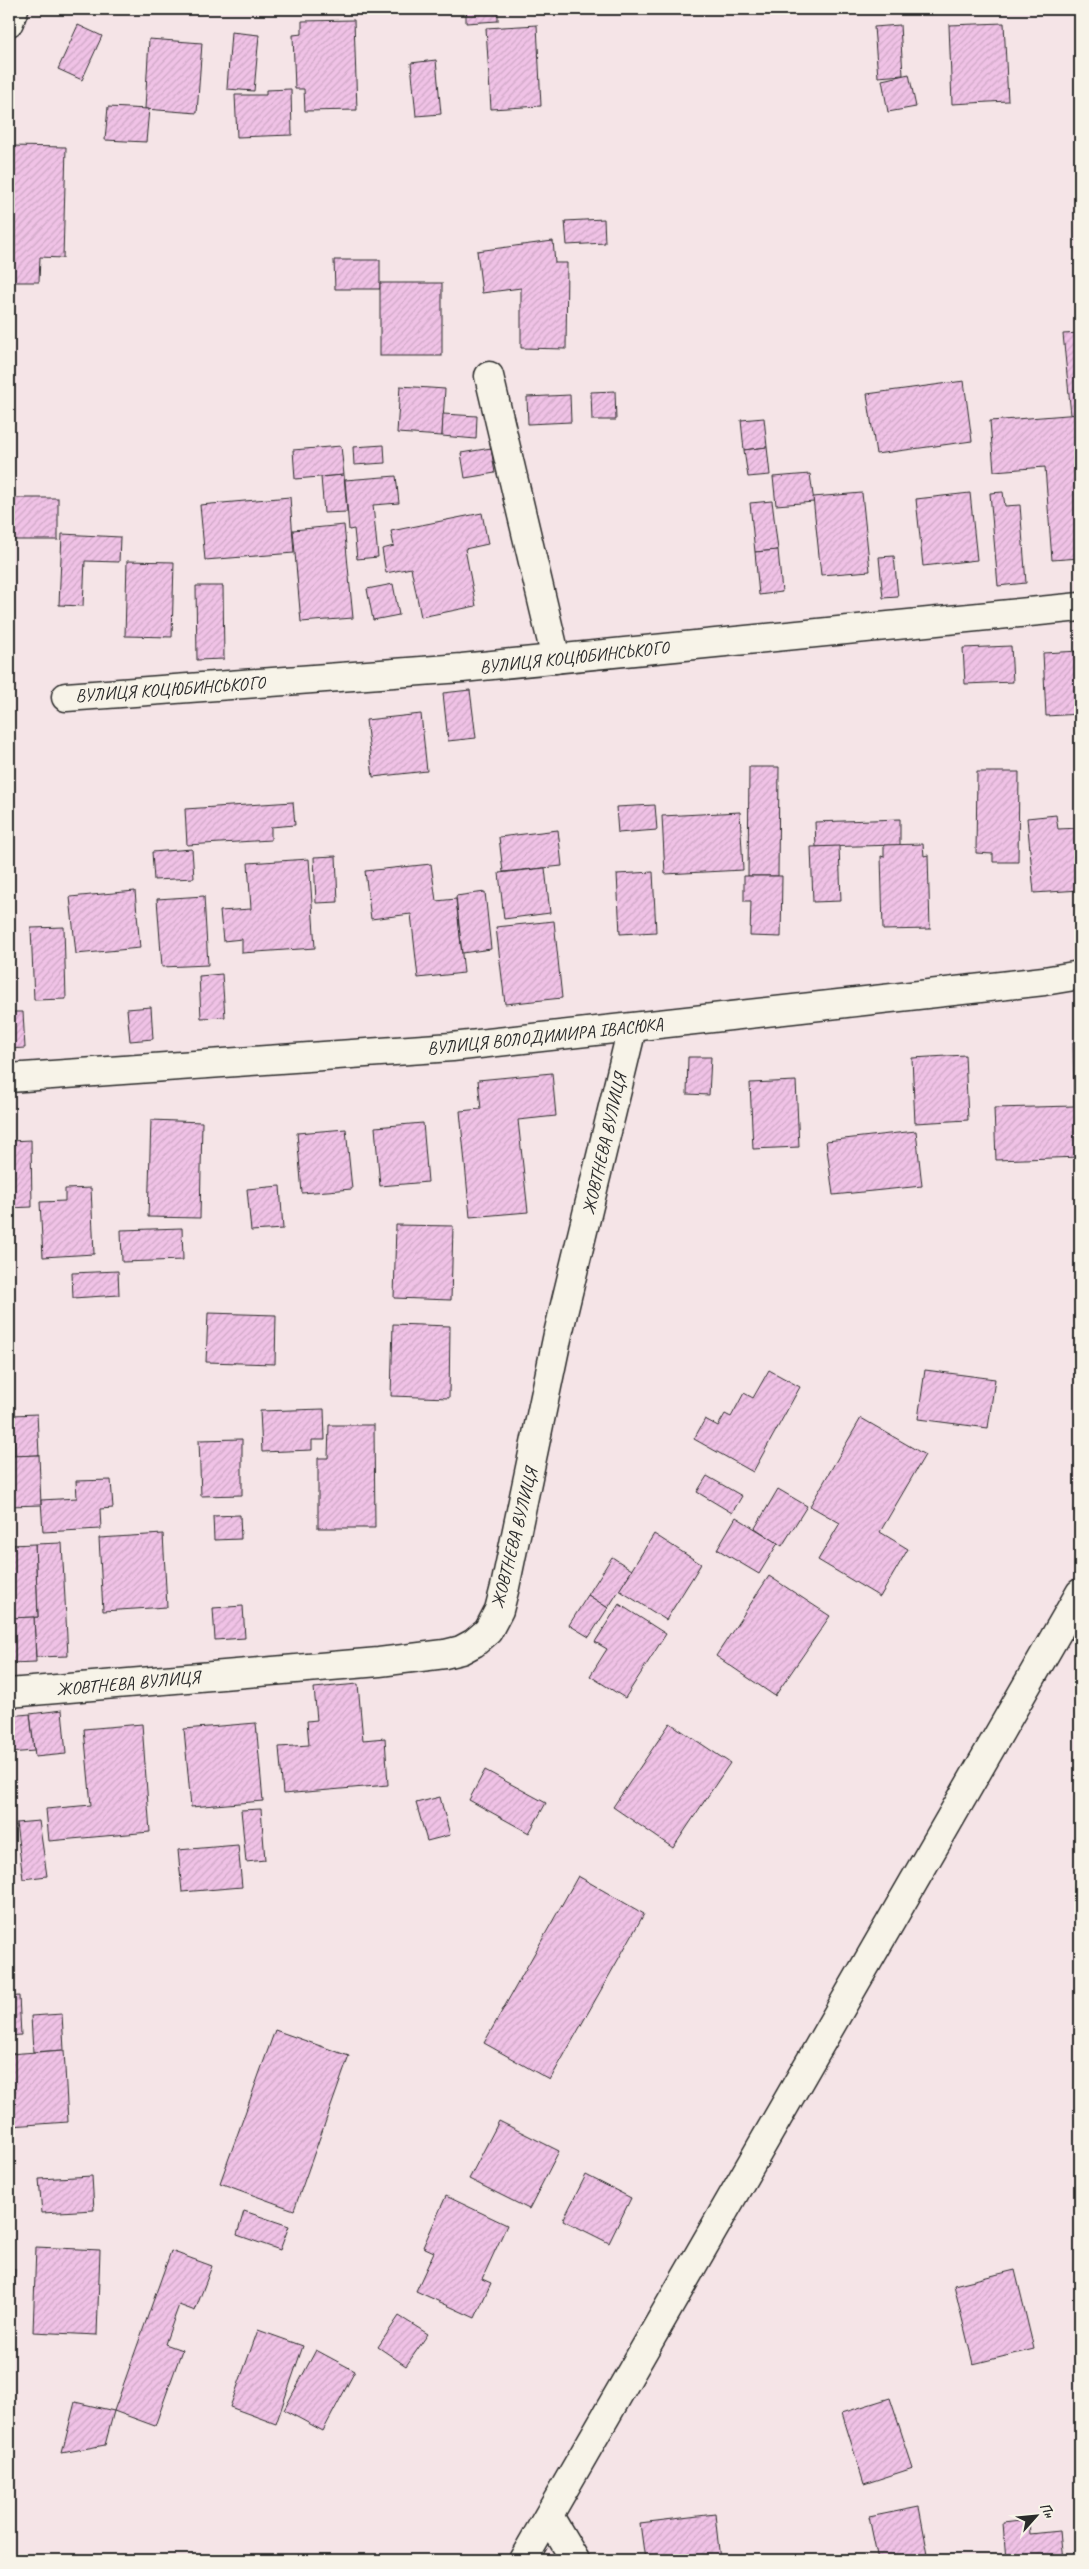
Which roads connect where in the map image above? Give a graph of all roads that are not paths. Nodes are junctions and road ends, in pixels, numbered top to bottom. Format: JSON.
{"nodes":[{"id":1,"x":14,"y":9,"type":"edge"},
{"id":2,"x":9,"y":22,"type":"edge"},
{"id":3,"x":489,"y":376,"type":"dead end"},
{"id":4,"x":1080,"y":607,"type":"edge"},
{"id":5,"x":556,"y":659,"type":"junction"},
{"id":6,"x":66,"y":697,"type":"dead end"},
{"id":7,"x":1080,"y":974,"type":"edge"},
{"id":8,"x":632,"y":1028,"type":"junction"},
{"id":9,"x":9,"y":1078,"type":"edge"},
{"id":10,"x":1080,"y":1593,"type":"edge"},
{"id":11,"x":9,"y":1693,"type":"edge"},
{"id":12,"x":549,"y":2516,"type":"junction"},
{"id":13,"x":523,"y":2560,"type":"edge"},
{"id":14,"x":575,"y":2560,"type":"edge"}],
"edges":[{"from":1,"to":2,"type":"street"},
{"from":3,"to":5,"type":"street"},
{"from":4,"to":5,"type":"street","name":"ВУЛИЦЯ КОЦЮБИНСЬКОГО"},
{"from":5,"to":6,"type":"street","name":"ВУЛИЦЯ КОЦЮБИНСЬКОГО"},
{"from":7,"to":8,"type":"street","name":"ВУЛИЦЯ ВОЛОДИМИРА ІВАСЮКА"},
{"from":8,"to":9,"type":"street","name":"ВУЛИЦЯ ВОЛОДИМИРА ІВАСЮКА"},
{"from":8,"to":11,"type":"street","name":"ЖОВТНЕВА ВУЛИЦЯ"},
{"from":10,"to":12,"type":"street"},
{"from":12,"to":13,"type":"street"},
{"from":12,"to":14,"type":"street"}]}
